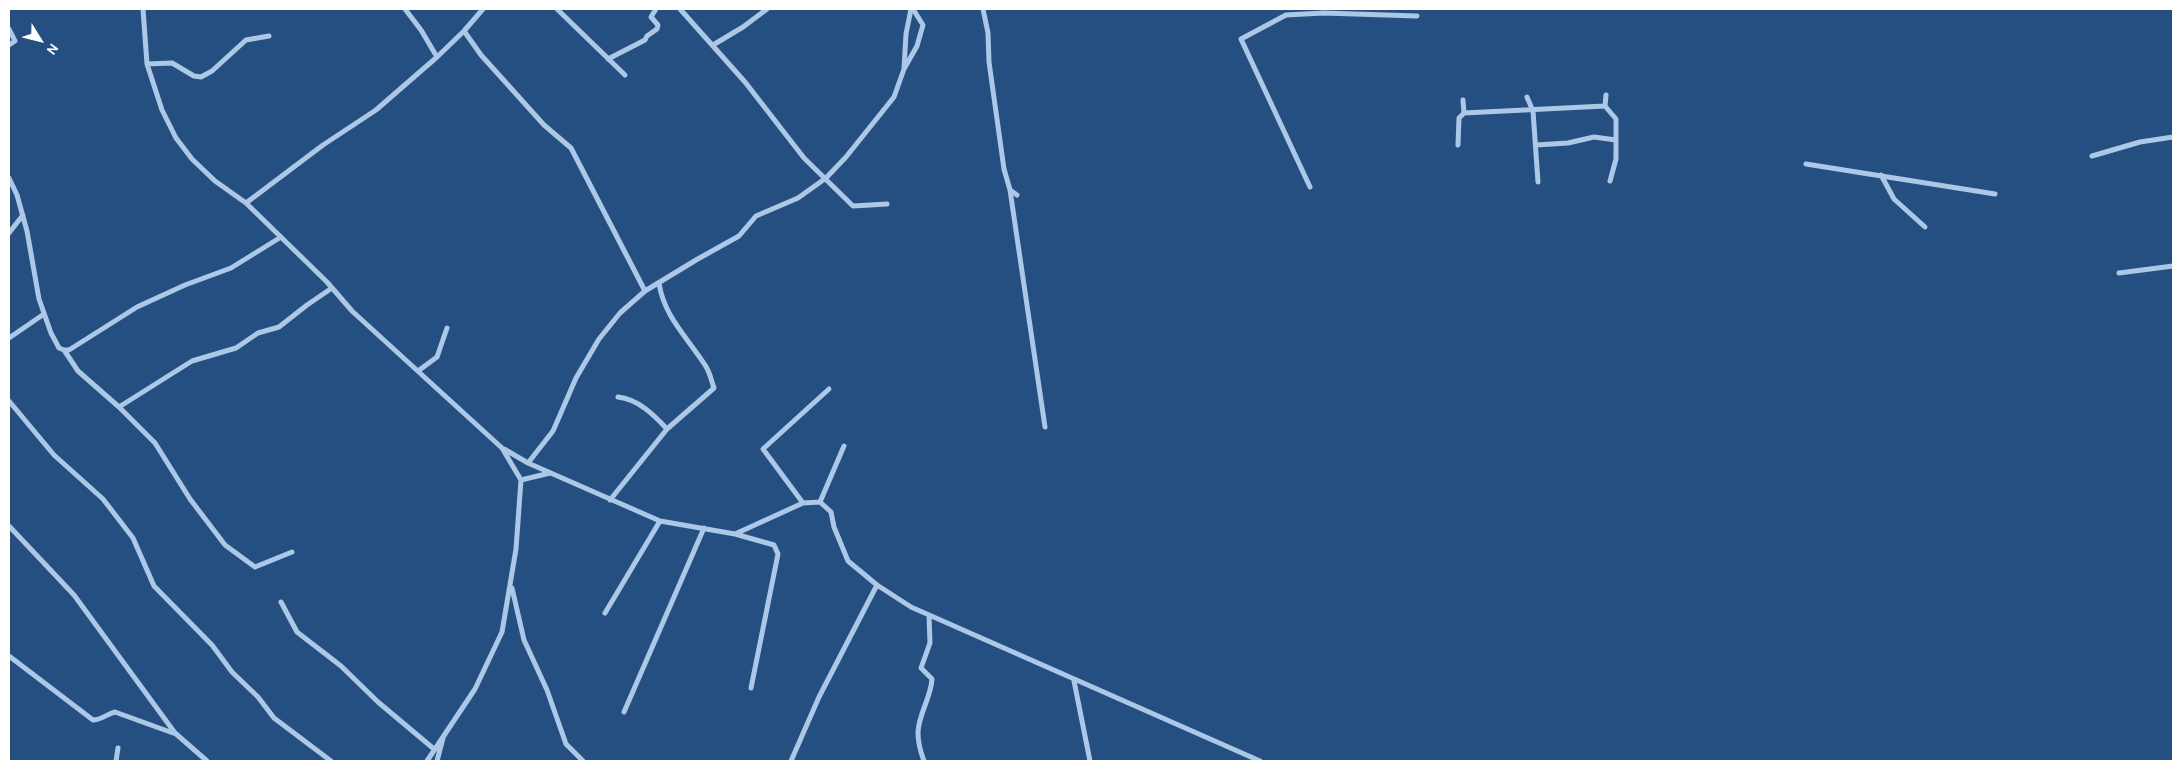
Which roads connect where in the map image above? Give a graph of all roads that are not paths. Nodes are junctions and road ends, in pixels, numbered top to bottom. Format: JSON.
{"nodes":[{"id":1,"x":143,"y":9,"type":"edge"},
{"id":2,"x":406,"y":9,"type":"edge"},
{"id":3,"x":483,"y":9,"type":"edge"},
{"id":4,"x":556,"y":9,"type":"edge"},
{"id":5,"x":656,"y":9,"type":"edge"},
{"id":6,"x":680,"y":9,"type":"edge"},
{"id":7,"x":767,"y":9,"type":"edge"},
{"id":8,"x":912,"y":9,"type":"edge"},
{"id":9,"x":983,"y":9,"type":"edge"},
{"id":10,"x":1290,"y":9,"type":"edge"},
{"id":11,"x":1318,"y":9,"type":"edge"},
{"id":12,"x":1324,"y":13,"type":"junction"},
{"id":13,"x":1286,"y":15,"type":"junction"},
{"id":14,"x":1417,"y":16,"type":"dead end"},
{"id":15,"x":9,"y":29,"type":"edge"},
{"id":16,"x":464,"y":31,"type":"junction"},
{"id":17,"x":269,"y":36,"type":"dead end"},
{"id":18,"x":9,"y":45,"type":"edge"},
{"id":19,"x":713,"y":45,"type":"junction"},
{"id":20,"x":437,"y":57,"type":"junction"},
{"id":21,"x":608,"y":59,"type":"junction"},
{"id":22,"x":147,"y":64,"type":"junction"},
{"id":23,"x":904,"y":69,"type":"junction"},
{"id":24,"x":624,"y":75,"type":"dead end"},
{"id":25,"x":1606,"y":95,"type":"dead end"},
{"id":26,"x":1527,"y":97,"type":"dead end"},
{"id":27,"x":1463,"y":100,"type":"dead end"},
{"id":28,"x":1605,"y":106,"type":"junction"},
{"id":29,"x":1533,"y":110,"type":"junction"},
{"id":30,"x":1464,"y":112,"type":"junction"},
{"id":31,"x":2173,"y":137,"type":"edge"},
{"id":32,"x":1616,"y":140,"type":"junction"},
{"id":33,"x":1458,"y":145,"type":"dead end"},
{"id":34,"x":1536,"y":145,"type":"junction"},
{"id":35,"x":2092,"y":156,"type":"dead end"},
{"id":36,"x":1806,"y":164,"type":"dead end"},
{"id":37,"x":1882,"y":175,"type":"junction"},
{"id":38,"x":9,"y":178,"type":"edge"},
{"id":39,"x":826,"y":178,"type":"junction"},
{"id":40,"x":1610,"y":180,"type":"dead end"},
{"id":41,"x":1538,"y":182,"type":"dead end"},
{"id":42,"x":1310,"y":187,"type":"dead end"},
{"id":43,"x":1010,"y":190,"type":"junction"},
{"id":44,"x":1994,"y":194,"type":"dead end"},
{"id":45,"x":1017,"y":195,"type":"dead end"},
{"id":46,"x":246,"y":202,"type":"junction"},
{"id":47,"x":887,"y":204,"type":"dead end"},
{"id":48,"x":23,"y":216,"type":"junction"},
{"id":49,"x":1925,"y":227,"type":"dead end"},
{"id":50,"x":9,"y":233,"type":"edge"},
{"id":51,"x":281,"y":238,"type":"junction"},
{"id":52,"x":2173,"y":266,"type":"edge"},
{"id":53,"x":2119,"y":273,"type":"dead end"},
{"id":54,"x":659,"y":283,"type":"junction"},
{"id":55,"x":332,"y":288,"type":"junction"},
{"id":56,"x":645,"y":292,"type":"junction"},
{"id":57,"x":44,"y":314,"type":"junction"},
{"id":58,"x":447,"y":328,"type":"dead end"},
{"id":59,"x":9,"y":338,"type":"edge"},
{"id":60,"x":64,"y":350,"type":"junction"},
{"id":61,"x":418,"y":371,"type":"junction"},
{"id":62,"x":829,"y":389,"type":"dead end"},
{"id":63,"x":618,"y":397,"type":"dead end"},
{"id":64,"x":9,"y":401,"type":"edge"},
{"id":65,"x":119,"y":407,"type":"junction"},
{"id":66,"x":1045,"y":427,"type":"dead end"},
{"id":67,"x":667,"y":429,"type":"junction"},
{"id":68,"x":844,"y":446,"type":"dead end"},
{"id":69,"x":502,"y":448,"type":"junction"},
{"id":70,"x":528,"y":463,"type":"junction"},
{"id":71,"x":551,"y":473,"type":"junction"},
{"id":72,"x":521,"y":480,"type":"junction"},
{"id":73,"x":610,"y":500,"type":"junction"},
{"id":74,"x":820,"y":502,"type":"junction"},
{"id":75,"x":803,"y":503,"type":"junction"},
{"id":76,"x":660,"y":521,"type":"junction"},
{"id":77,"x":9,"y":526,"type":"edge"},
{"id":78,"x":704,"y":528,"type":"junction"},
{"id":79,"x":735,"y":534,"type":"junction"},
{"id":80,"x":292,"y":552,"type":"dead end"},
{"id":81,"x":511,"y":585,"type":"junction"},
{"id":82,"x":877,"y":585,"type":"junction"},
{"id":83,"x":281,"y":602,"type":"dead end"},
{"id":84,"x":605,"y":613,"type":"dead end"},
{"id":85,"x":929,"y":615,"type":"junction"},
{"id":86,"x":9,"y":656,"type":"edge"},
{"id":87,"x":1074,"y":681,"type":"junction"},
{"id":88,"x":751,"y":688,"type":"dead end"},
{"id":89,"x":624,"y":712,"type":"dead end"},
{"id":90,"x":175,"y":733,"type":"junction"},
{"id":91,"x":444,"y":735,"type":"junction"},
{"id":92,"x":118,"y":748,"type":"dead end"},
{"id":93,"x":434,"y":749,"type":"junction"},
{"id":94,"x":116,"y":761,"type":"edge"},
{"id":95,"x":207,"y":761,"type":"edge"},
{"id":96,"x":332,"y":761,"type":"edge"},
{"id":97,"x":427,"y":761,"type":"edge"},
{"id":98,"x":437,"y":761,"type":"edge"},
{"id":99,"x":583,"y":761,"type":"edge"},
{"id":100,"x":791,"y":761,"type":"edge"},
{"id":101,"x":924,"y":761,"type":"edge"},
{"id":102,"x":1090,"y":761,"type":"edge"},
{"id":103,"x":1260,"y":761,"type":"edge"}],
"edges":[{"from":1,"to":22,"type":"street"},
{"from":2,"to":20,"type":"street"},
{"from":3,"to":16,"type":"street"},
{"from":4,"to":21,"type":"street"},
{"from":5,"to":21,"type":"street"},
{"from":6,"to":19,"type":"street"},
{"from":7,"to":19,"type":"street"},
{"from":8,"to":23,"type":"street"},
{"from":8,"to":23,"type":"street"},
{"from":9,"to":43,"type":"street"},
{"from":10,"to":13,"type":"street"},
{"from":11,"to":12,"type":"street"},
{"from":12,"to":13,"type":"street"},
{"from":12,"to":14,"type":"street"},
{"from":13,"to":42,"type":"street"},
{"from":15,"to":18,"type":"street"},
{"from":16,"to":20,"type":"street"},
{"from":16,"to":56,"type":"street"},
{"from":17,"to":22,"type":"street"},
{"from":19,"to":39,"type":"street"},
{"from":20,"to":46,"type":"street"},
{"from":21,"to":24,"type":"street"},
{"from":22,"to":46,"type":"street"},
{"from":23,"to":39,"type":"street"},
{"from":25,"to":28,"type":"street"},
{"from":26,"to":29,"type":"street"},
{"from":27,"to":30,"type":"street"},
{"from":28,"to":29,"type":"street"},
{"from":28,"to":32,"type":"street"},
{"from":29,"to":30,"type":"street"},
{"from":29,"to":34,"type":"street"},
{"from":30,"to":33,"type":"street"},
{"from":31,"to":35,"type":"street"},
{"from":32,"to":34,"type":"street"},
{"from":32,"to":40,"type":"street"},
{"from":34,"to":41,"type":"street"},
{"from":36,"to":37,"type":"street"},
{"from":37,"to":44,"type":"street"},
{"from":37,"to":49,"type":"street"},
{"from":38,"to":48,"type":"street"},
{"from":39,"to":47,"type":"street"},
{"from":39,"to":54,"type":"street"},
{"from":43,"to":45,"type":"street"},
{"from":43,"to":66,"type":"street"},
{"from":46,"to":51,"type":"street"},
{"from":48,"to":50,"type":"street"},
{"from":48,"to":57,"type":"street"},
{"from":51,"to":55,"type":"street"},
{"from":51,"to":60,"type":"street"},
{"from":52,"to":53,"type":"street"},
{"from":54,"to":56,"type":"street"},
{"from":54,"to":67,"type":"street"},
{"from":55,"to":61,"type":"street"},
{"from":55,"to":65,"type":"street"},
{"from":56,"to":70,"type":"street"},
{"from":57,"to":59,"type":"street"},
{"from":57,"to":60,"type":"street"},
{"from":58,"to":61,"type":"street"},
{"from":60,"to":65,"type":"street"},
{"from":61,"to":69,"type":"street"},
{"from":62,"to":75,"type":"street"},
{"from":63,"to":67,"type":"street"},
{"from":64,"to":96,"type":"street"},
{"from":65,"to":80,"type":"street"},
{"from":67,"to":73,"type":"street"},
{"from":68,"to":74,"type":"street"},
{"from":69,"to":70,"type":"street"},
{"from":69,"to":72,"type":"street"},
{"from":70,"to":71,"type":"street"},
{"from":71,"to":72,"type":"street"},
{"from":71,"to":73,"type":"street"},
{"from":72,"to":81,"type":"street"},
{"from":73,"to":76,"type":"street"},
{"from":74,"to":75,"type":"street"},
{"from":74,"to":82,"type":"street"},
{"from":75,"to":79,"type":"street"},
{"from":76,"to":78,"type":"street"},
{"from":76,"to":84,"type":"street"},
{"from":77,"to":90,"type":"street"},
{"from":78,"to":79,"type":"street"},
{"from":78,"to":89,"type":"street"},
{"from":79,"to":88,"type":"street"},
{"from":81,"to":91,"type":"street"},
{"from":81,"to":99,"type":"street"},
{"from":82,"to":85,"type":"street"},
{"from":82,"to":100,"type":"street"},
{"from":83,"to":93,"type":"street"},
{"from":85,"to":87,"type":"street"},
{"from":85,"to":101,"type":"street"},
{"from":86,"to":90,"type":"street"},
{"from":87,"to":102,"type":"street"},
{"from":87,"to":103,"type":"street"},
{"from":90,"to":95,"type":"street"},
{"from":91,"to":93,"type":"street"},
{"from":91,"to":98,"type":"street"},
{"from":92,"to":94,"type":"street"},
{"from":93,"to":97,"type":"street"}]}
